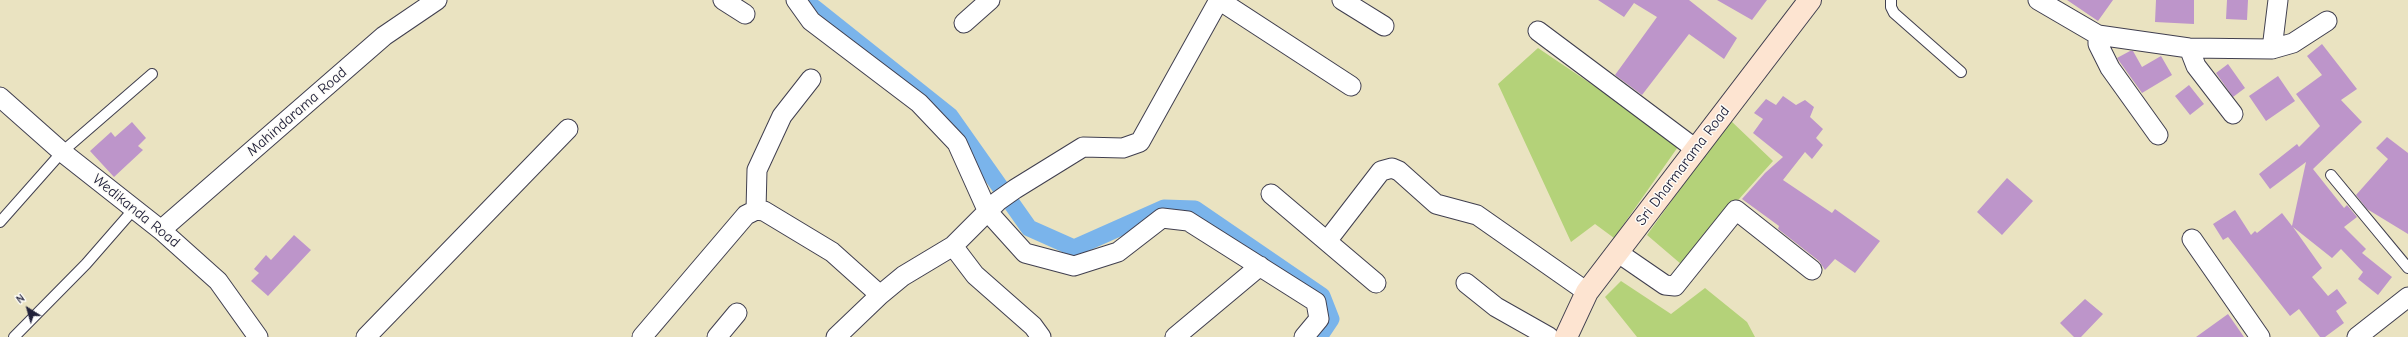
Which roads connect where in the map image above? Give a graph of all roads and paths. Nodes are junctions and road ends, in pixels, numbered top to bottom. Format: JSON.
{"nodes":[{"id":1,"x":437,"y":0,"type":"edge"},
{"id":2,"x":723,"y":0,"type":"edge"},
{"id":3,"x":796,"y":0,"type":"edge"},
{"id":4,"x":990,"y":0,"type":"edge"},
{"id":5,"x":1219,"y":0,"type":"edge"},
{"id":6,"x":1342,"y":0,"type":"edge"},
{"id":7,"x":1810,"y":0,"type":"edge"},
{"id":8,"x":1891,"y":0,"type":"edge"},
{"id":9,"x":2038,"y":0,"type":"edge"},
{"id":10,"x":2278,"y":0,"type":"edge"},
{"id":11,"x":745,"y":14,"type":"dead end"},
{"id":12,"x":2327,"y":21,"type":"dead end"},
{"id":13,"x":964,"y":23,"type":"dead end"},
{"id":14,"x":1384,"y":26,"type":"dead end"},
{"id":15,"x":1538,"y":31,"type":"dead end"},
{"id":16,"x":2098,"y":35,"type":"junction"},
{"id":17,"x":2189,"y":48,"type":"junction"},
{"id":18,"x":2272,"y":49,"type":"junction"},
{"id":19,"x":1961,"y":72,"type":"dead end"},
{"id":20,"x":152,"y":74,"type":"dead end"},
{"id":21,"x":811,"y":79,"type":"dead end"},
{"id":22,"x":1351,"y":86,"type":"dead end"},
{"id":23,"x":0,"y":97,"type":"edge"},
{"id":24,"x":2233,"y":114,"type":"dead end"},
{"id":25,"x":568,"y":129,"type":"dead end"},
{"id":26,"x":2158,"y":135,"type":"dead end"},
{"id":27,"x":1697,"y":150,"type":"junction"},
{"id":28,"x":62,"y":152,"type":"junction"},
{"id":29,"x":2331,"y":175,"type":"dead end"},
{"id":30,"x":1271,"y":194,"type":"dead end"},
{"id":31,"x":993,"y":206,"type":"junction"},
{"id":32,"x":134,"y":210,"type":"junction"},
{"id":33,"x":756,"y":210,"type":"junction"},
{"id":34,"x":0,"y":222,"type":"edge"},
{"id":35,"x":161,"y":230,"type":"junction"},
{"id":36,"x":2192,"y":239,"type":"dead end"},
{"id":37,"x":1327,"y":241,"type":"junction"},
{"id":38,"x":953,"y":246,"type":"junction"},
{"id":39,"x":1617,"y":252,"type":"junction"},
{"id":40,"x":1260,"y":266,"type":"junction"},
{"id":41,"x":2408,"y":268,"type":"edge"},
{"id":42,"x":1812,"y":270,"type":"dead end"},
{"id":43,"x":1376,"y":283,"type":"dead end"},
{"id":44,"x":1466,"y":283,"type":"dead end"},
{"id":45,"x":1587,"y":292,"type":"junction"},
{"id":46,"x":880,"y":294,"type":"junction"},
{"id":47,"x":2408,"y":298,"type":"edge"},
{"id":48,"x":737,"y":313,"type":"dead end"},
{"id":49,"x":14,"y":337,"type":"edge"},
{"id":50,"x":258,"y":337,"type":"edge"},
{"id":51,"x":366,"y":337,"type":"edge"},
{"id":52,"x":642,"y":337,"type":"edge"},
{"id":53,"x":717,"y":337,"type":"edge"},
{"id":54,"x":836,"y":337,"type":"edge"},
{"id":55,"x":1041,"y":337,"type":"edge"},
{"id":56,"x":1175,"y":337,"type":"edge"},
{"id":57,"x":1304,"y":337,"type":"edge"},
{"id":58,"x":1549,"y":337,"type":"edge"},
{"id":59,"x":1566,"y":337,"type":"edge"},
{"id":60,"x":2260,"y":337,"type":"edge"},
{"id":61,"x":2357,"y":337,"type":"edge"}],
"edges":[{"from":1,"to":35,"type":"street","name":"Mahindarama Road"},
{"from":2,"to":11,"type":"street"},
{"from":3,"to":31,"type":"street"},
{"from":4,"to":13,"type":"street"},
{"from":5,"to":22,"type":"street"},
{"from":5,"to":31,"type":"street"},
{"from":6,"to":14,"type":"street"},
{"from":7,"to":27,"type":"street","name":"Sri Dharmarama Road"},
{"from":8,"to":19,"type":"lane"},
{"from":9,"to":16,"type":"street"},
{"from":10,"to":18,"type":"street"},
{"from":12,"to":18,"type":"street"},
{"from":15,"to":27,"type":"street"},
{"from":16,"to":17,"type":"street"},
{"from":16,"to":26,"type":"street"},
{"from":17,"to":18,"type":"street"},
{"from":17,"to":24,"type":"street"},
{"from":20,"to":28,"type":"lane"},
{"from":21,"to":33,"type":"street"},
{"from":23,"to":28,"type":"street","name":"Wedikanda Road"},
{"from":25,"to":51,"type":"street"},
{"from":27,"to":39,"type":"street","name":"Sri Dharmarama Road"},
{"from":28,"to":32,"type":"street","name":"Wedikanda Road"},
{"from":28,"to":34,"type":"lane"},
{"from":29,"to":41,"type":"lane"},
{"from":30,"to":37,"type":"street"},
{"from":31,"to":38,"type":"street"},
{"from":31,"to":40,"type":"street"},
{"from":32,"to":35,"type":"street","name":"Wedikanda Road"},
{"from":32,"to":49,"type":"lane"},
{"from":33,"to":46,"type":"street"},
{"from":33,"to":52,"type":"street"},
{"from":35,"to":50,"type":"street","name":"Wedikanda Road"},
{"from":36,"to":60,"type":"street"},
{"from":37,"to":43,"type":"street"},
{"from":37,"to":45,"type":"street"},
{"from":38,"to":46,"type":"street"},
{"from":38,"to":55,"type":"street"},
{"from":39,"to":42,"type":"street"},
{"from":39,"to":45,"type":"street","name":"Sri Dharmarama Road"},
{"from":40,"to":56,"type":"street"},
{"from":40,"to":57,"type":"street"},
{"from":44,"to":58,"type":"street"},
{"from":45,"to":59,"type":"street","name":"Sri Dharmarama Road"},
{"from":46,"to":54,"type":"street"},
{"from":47,"to":61,"type":"street"},
{"from":48,"to":53,"type":"street"}]}
